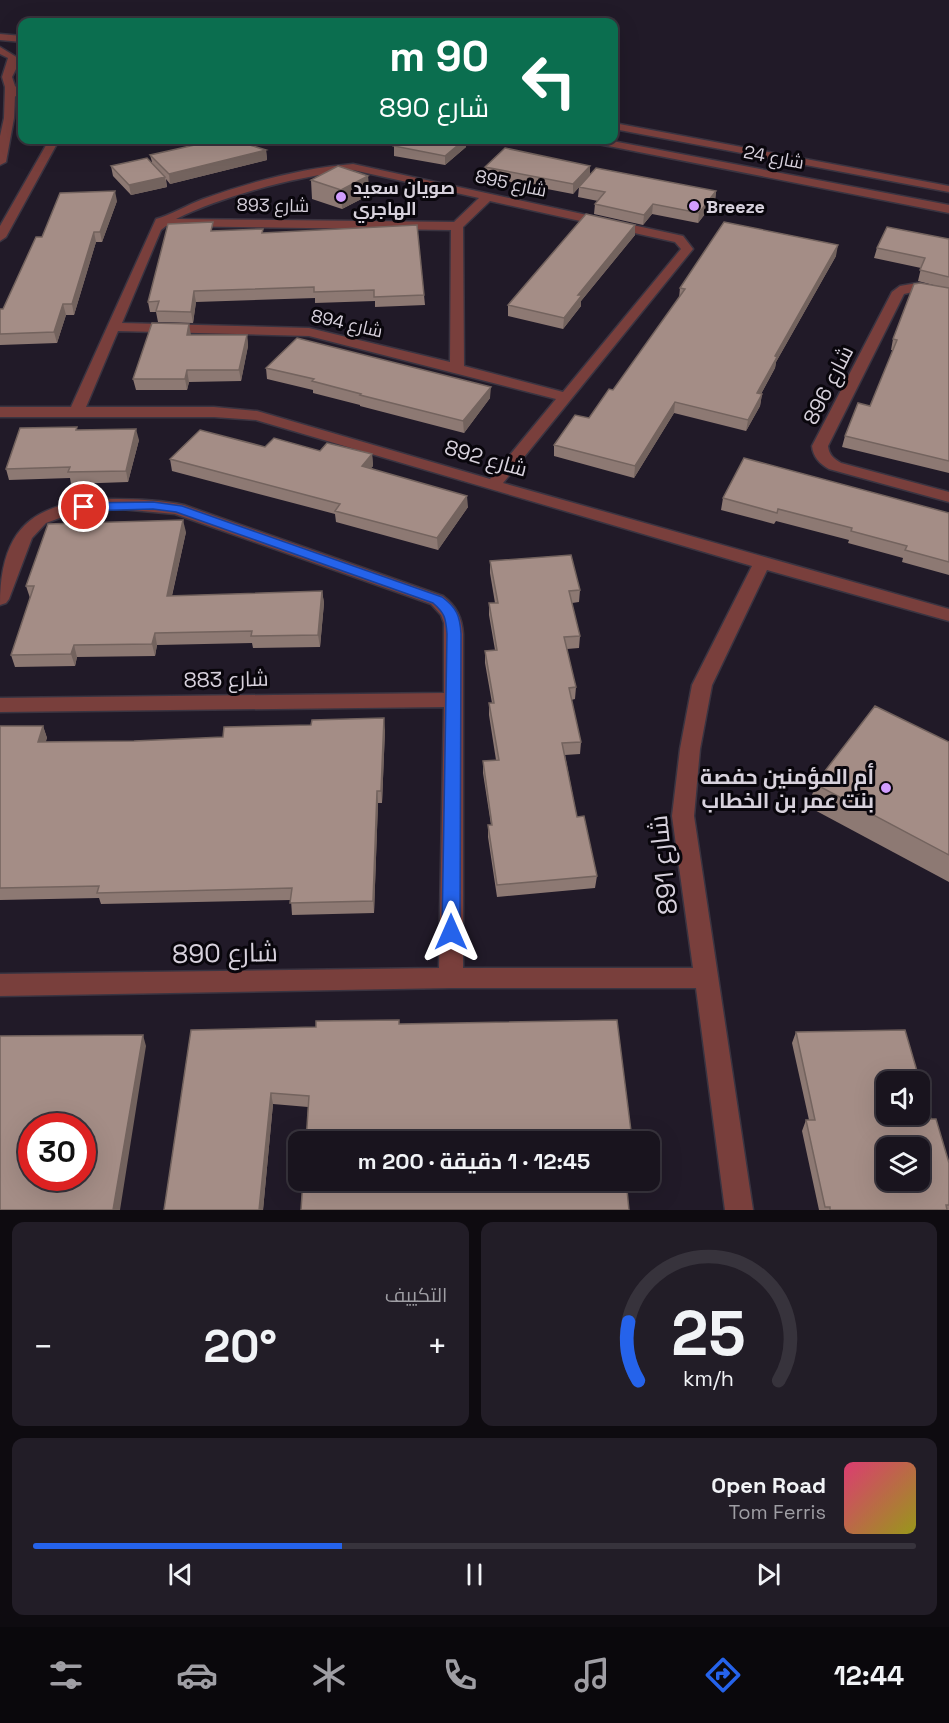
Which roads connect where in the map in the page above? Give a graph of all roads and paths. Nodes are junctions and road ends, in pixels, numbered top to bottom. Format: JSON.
{"nodes":[{"id":1,"x":0,"y":37,"type":"edge"},
{"id":2,"x":18,"y":39,"type":"edge"},
{"id":3,"x":0,"y":50,"type":"edge"},
{"id":4,"x":18,"y":62,"type":"edge"},
{"id":5,"x":12,"y":67,"type":"junction"},
{"id":6,"x":10,"y":87,"type":"junction"},
{"id":7,"x":18,"y":94,"type":"edge"},
{"id":8,"x":618,"y":127,"type":"edge"},
{"id":9,"x":52,"y":144,"type":"edge"},
{"id":10,"x":614,"y":144,"type":"edge"},
{"id":11,"x":0,"y":162,"type":"edge"},
{"id":12,"x":949,"y":189,"type":"edge"},
{"id":13,"x":488,"y":196,"type":"junction"},
{"id":14,"x":949,"y":209,"type":"edge"},
{"id":15,"x":160,"y":222,"type":"junction"},
{"id":16,"x":457,"y":226,"type":"junction"},
{"id":17,"x":0,"y":237,"type":"edge"},
{"id":18,"x":949,"y":293,"type":"edge"},
{"id":19,"x":114,"y":327,"type":"junction"},
{"id":20,"x":457,"y":368,"type":"junction"},
{"id":21,"x":565,"y":397,"type":"junction"},
{"id":22,"x":77,"y":411,"type":"junction"},
{"id":23,"x":0,"y":412,"type":"edge"},
{"id":24,"x":494,"y":484,"type":"junction"},
{"id":25,"x":949,"y":497,"type":"edge"},
{"id":26,"x":762,"y":563,"type":"junction"},
{"id":27,"x":0,"y":599,"type":"edge"},
{"id":28,"x":949,"y":615,"type":"edge"},
{"id":29,"x":453,"y":700,"type":"junction"},
{"id":30,"x":0,"y":705,"type":"edge"},
{"id":31,"x":451,"y":978,"type":"junction"},
{"id":32,"x":706,"y":978,"type":"junction"},
{"id":33,"x":0,"y":985,"type":"edge"},
{"id":34,"x":739,"y":1210,"type":"edge"}],
"edges":[{"from":1,"to":2,"type":"street"},
{"from":3,"to":5,"type":"street"},
{"from":4,"to":5,"type":"street"},
{"from":5,"to":6,"type":"street"},
{"from":6,"to":7,"type":"street"},
{"from":6,"to":11,"type":"street"},
{"from":8,"to":12,"type":"street","name":"شارع 24"},
{"from":9,"to":17,"type":"street"},
{"from":10,"to":14,"type":"street","name":"شارع 24"},
{"from":13,"to":15,"type":"street","name":"شارع 895"},
{"from":13,"to":16,"type":"street"},
{"from":13,"to":21,"type":"street","name":"شارع 895"},
{"from":15,"to":16,"type":"street","name":"شارع 893"},
{"from":15,"to":19,"type":"street"},
{"from":16,"to":20,"type":"street"},
{"from":18,"to":25,"type":"street","name":"شارع 896"},
{"from":19,"to":20,"type":"street","name":"شارع 894"},
{"from":19,"to":22,"type":"street"},
{"from":20,"to":21,"type":"street","name":"شارع 894"},
{"from":21,"to":24,"type":"street","name":"شارع 895"},
{"from":22,"to":23,"type":"street","name":"شارع 892"},
{"from":22,"to":24,"type":"street","name":"شارع 892"},
{"from":24,"to":26,"type":"street","name":"شارع 892"},
{"from":26,"to":28,"type":"street","name":"شارع 892"},
{"from":26,"to":32,"type":"street","name":"شارع 891"},
{"from":27,"to":29,"type":"street"},
{"from":29,"to":30,"type":"street","name":"شارع 883"},
{"from":29,"to":31,"type":"street"},
{"from":31,"to":32,"type":"street","name":"شارع 890"},
{"from":31,"to":33,"type":"street","name":"شارع 890"},
{"from":32,"to":34,"type":"street","name":"شارع 891"}]}
